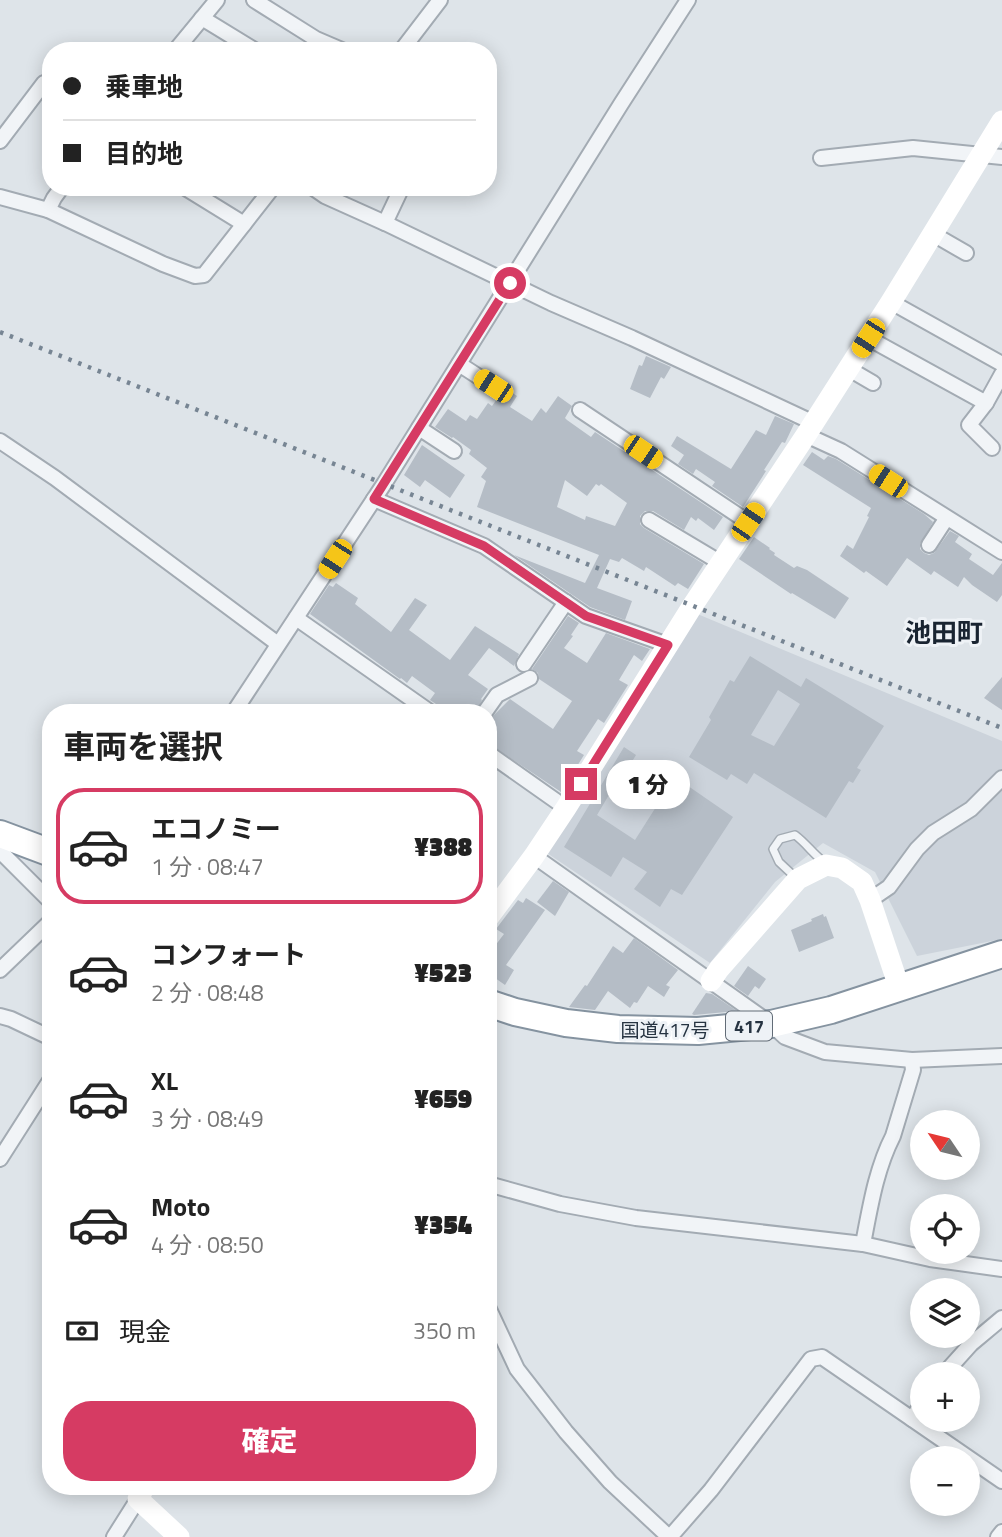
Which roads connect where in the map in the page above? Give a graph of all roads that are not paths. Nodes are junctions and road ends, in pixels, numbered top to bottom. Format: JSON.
{"nodes":[{"id":1,"x":217,"y":0,"type":"edge"},
{"id":2,"x":254,"y":0,"type":"edge"},
{"id":3,"x":440,"y":0,"type":"edge"},
{"id":4,"x":688,"y":0,"type":"edge"},
{"id":5,"x":202,"y":18,"type":"junction"},
{"id":6,"x":182,"y":42,"type":"edge"},
{"id":7,"x":241,"y":42,"type":"edge"},
{"id":8,"x":321,"y":42,"type":"edge"},
{"id":9,"x":408,"y":42,"type":"edge"},
{"id":10,"x":42,"y":86,"type":"edge"},
{"id":11,"x":1002,"y":121,"type":"edge"},
{"id":12,"x":0,"y":141,"type":"edge"},
{"id":13,"x":992,"y":155,"type":"edge"},
{"id":14,"x":821,"y":158,"type":"dead end"},
{"id":15,"x":55,"y":196,"type":"edge"},
{"id":16,"x":199,"y":196,"type":"edge"},
{"id":17,"x":266,"y":196,"type":"edge"},
{"id":18,"x":324,"y":196,"type":"edge"},
{"id":19,"x":398,"y":196,"type":"edge"},
{"id":20,"x":0,"y":197,"type":"edge"},
{"id":21,"x":48,"y":210,"type":"junction"},
{"id":22,"x":386,"y":223,"type":"junction"},
{"id":23,"x":244,"y":224,"type":"junction"},
{"id":24,"x":933,"y":234,"type":"junction"},
{"id":25,"x":966,"y":253,"type":"dead end"},
{"id":26,"x":510,"y":283,"type":"junction"},
{"id":27,"x":891,"y":302,"type":"junction"},
{"id":28,"x":868,"y":338,"type":"junction"},
{"id":29,"x":459,"y":364,"type":"junction"},
{"id":30,"x":1002,"y":364,"type":"edge"},
{"id":31,"x":849,"y":369,"type":"junction"},
{"id":32,"x":1002,"y":374,"type":"edge"},
{"id":33,"x":873,"y":383,"type":"dead end"},
{"id":34,"x":493,"y":386,"type":"dead end"},
{"id":35,"x":986,"y":403,"type":"junction"},
{"id":36,"x":580,"y":410,"type":"dead end"},
{"id":37,"x":419,"y":428,"type":"junction"},
{"id":38,"x":810,"y":429,"type":"junction"},
{"id":39,"x":0,"y":441,"type":"edge"},
{"id":40,"x":992,"y":448,"type":"dead end"},
{"id":41,"x":454,"y":451,"type":"dead end"},
{"id":42,"x":374,"y":499,"type":"junction"},
{"id":43,"x":946,"y":519,"type":"junction"},
{"id":44,"x":649,"y":520,"type":"dead end"},
{"id":45,"x":748,"y":522,"type":"junction"},
{"id":46,"x":929,"y":545,"type":"dead end"},
{"id":47,"x":1002,"y":552,"type":"edge"},
{"id":48,"x":721,"y":563,"type":"junction"},
{"id":49,"x":566,"y":602,"type":"junction"},
{"id":50,"x":296,"y":618,"type":"junction"},
{"id":51,"x":278,"y":644,"type":"junction"},
{"id":52,"x":668,"y":645,"type":"junction"},
{"id":53,"x":239,"y":704,"type":"edge"},
{"id":54,"x":419,"y":704,"type":"edge"},
{"id":55,"x":491,"y":704,"type":"edge"},
{"id":56,"x":497,"y":759,"type":"edge"},
{"id":57,"x":1002,"y":778,"type":"edge"},
{"id":58,"x":566,"y":808,"type":"junction"},
{"id":59,"x":0,"y":834,"type":"edge"},
{"id":60,"x":42,"y":850,"type":"edge"},
{"id":61,"x":0,"y":851,"type":"edge"},
{"id":62,"x":534,"y":856,"type":"junction"},
{"id":63,"x":826,"y":865,"type":"junction"},
{"id":64,"x":798,"y":880,"type":"junction"},
{"id":65,"x":42,"y":893,"type":"edge"},
{"id":66,"x":870,"y":900,"type":"junction"},
{"id":67,"x":497,"y":906,"type":"edge"},
{"id":68,"x":42,"y":929,"type":"edge"},
{"id":69,"x":1002,"y":954,"type":"edge"},
{"id":70,"x":0,"y":970,"type":"edge"},
{"id":71,"x":711,"y":981,"type":"junction"},
{"id":72,"x":899,"y":986,"type":"junction"},
{"id":73,"x":497,"y":1006,"type":"edge"},
{"id":74,"x":0,"y":1016,"type":"edge"},
{"id":75,"x":771,"y":1024,"type":"junction"},
{"id":76,"x":42,"y":1034,"type":"edge"},
{"id":77,"x":1002,"y":1056,"type":"edge"},
{"id":78,"x":912,"y":1060,"type":"junction"},
{"id":79,"x":42,"y":1093,"type":"edge"},
{"id":80,"x":0,"y":1158,"type":"edge"},
{"id":81,"x":497,"y":1186,"type":"edge"},
{"id":82,"x":863,"y":1244,"type":"junction"},
{"id":83,"x":1002,"y":1269,"type":"edge"},
{"id":84,"x":1002,"y":1318,"type":"edge"},
{"id":85,"x":497,"y":1326,"type":"edge"},
{"id":86,"x":955,"y":1362,"type":"edge"},
{"id":87,"x":910,"y":1418,"type":"edge"},
{"id":88,"x":931,"y":1432,"type":"edge"},
{"id":89,"x":1002,"y":1481,"type":"edge"},
{"id":90,"x":139,"y":1495,"type":"edge"},
{"id":91,"x":144,"y":1495,"type":"edge"},
{"id":92,"x":1002,"y":1531,"type":"edge"},
{"id":93,"x":114,"y":1537,"type":"edge"},
{"id":94,"x":179,"y":1537,"type":"edge"},
{"id":95,"x":670,"y":1537,"type":"edge"},
{"id":96,"x":998,"y":1537,"type":"edge"}],
"edges":[{"from":1,"to":5,"type":"street"},
{"from":2,"to":8,"type":"street"},
{"from":3,"to":9,"type":"street"},
{"from":4,"to":26,"type":"street"},
{"from":5,"to":6,"type":"street"},
{"from":5,"to":7,"type":"street"},
{"from":10,"to":12,"type":"street"},
{"from":11,"to":13,"type":"street"},
{"from":13,"to":14,"type":"street"},
{"from":13,"to":24,"type":"street"},
{"from":15,"to":21,"type":"street"},
{"from":16,"to":23,"type":"street"},
{"from":17,"to":23,"type":"street"},
{"from":18,"to":22,"type":"street"},
{"from":19,"to":22,"type":"street"},
{"from":20,"to":21,"type":"street"},
{"from":21,"to":23,"type":"street"},
{"from":22,"to":26,"type":"street"},
{"from":24,"to":25,"type":"street"},
{"from":24,"to":27,"type":"street"},
{"from":26,"to":29,"type":"street"},
{"from":26,"to":38,"type":"street"},
{"from":27,"to":28,"type":"street"},
{"from":27,"to":30,"type":"street"},
{"from":28,"to":31,"type":"street"},
{"from":28,"to":35,"type":"street"},
{"from":29,"to":34,"type":"street"},
{"from":29,"to":37,"type":"street"},
{"from":31,"to":33,"type":"street"},
{"from":31,"to":38,"type":"street"},
{"from":32,"to":35,"type":"street"},
{"from":35,"to":40,"type":"street"},
{"from":36,"to":45,"type":"street"},
{"from":37,"to":41,"type":"street"},
{"from":37,"to":42,"type":"street"},
{"from":38,"to":43,"type":"street"},
{"from":38,"to":45,"type":"street"},
{"from":39,"to":51,"type":"street"},
{"from":42,"to":49,"type":"street"},
{"from":42,"to":50,"type":"street"},
{"from":43,"to":46,"type":"street"},
{"from":43,"to":47,"type":"street"},
{"from":44,"to":48,"type":"street"},
{"from":45,"to":48,"type":"street"},
{"from":48,"to":52,"type":"street"},
{"from":49,"to":52,"type":"street"},
{"from":49,"to":55,"type":"street"},
{"from":50,"to":51,"type":"street"},
{"from":50,"to":54,"type":"street"},
{"from":51,"to":53,"type":"street"},
{"from":52,"to":58,"type":"street"},
{"from":56,"to":58,"type":"street"},
{"from":57,"to":66,"type":"street"},
{"from":58,"to":62,"type":"street"},
{"from":59,"to":60,"type":"highway"},
{"from":61,"to":65,"type":"street"},
{"from":62,"to":67,"type":"street"},
{"from":62,"to":71,"type":"street"},
{"from":63,"to":64,"type":"street"},
{"from":63,"to":64,"type":"lane"},
{"from":63,"to":66,"type":"street"},
{"from":64,"to":71,"type":"street"},
{"from":66,"to":72,"type":"street"},
{"from":68,"to":70,"type":"street"},
{"from":69,"to":72,"type":"highway","name":"国道417号","number":"417"},
{"from":71,"to":75,"type":"street"},
{"from":72,"to":75,"type":"highway","name":"国道417号","number":"417"},
{"from":73,"to":75,"type":"highway","name":"国道417号","number":"417"},
{"from":74,"to":76,"type":"street"},
{"from":75,"to":78,"type":"street"},
{"from":77,"to":78,"type":"street"},
{"from":78,"to":82,"type":"street"},
{"from":79,"to":80,"type":"street"},
{"from":81,"to":82,"type":"street"},
{"from":82,"to":83,"type":"street"},
{"from":84,"to":86,"type":"street"},
{"from":85,"to":95,"type":"street"},
{"from":87,"to":95,"type":"street"},
{"from":88,"to":89,"type":"street"},
{"from":90,"to":93,"type":"street"},
{"from":91,"to":94,"type":"street"},
{"from":92,"to":96,"type":"street"}]}
